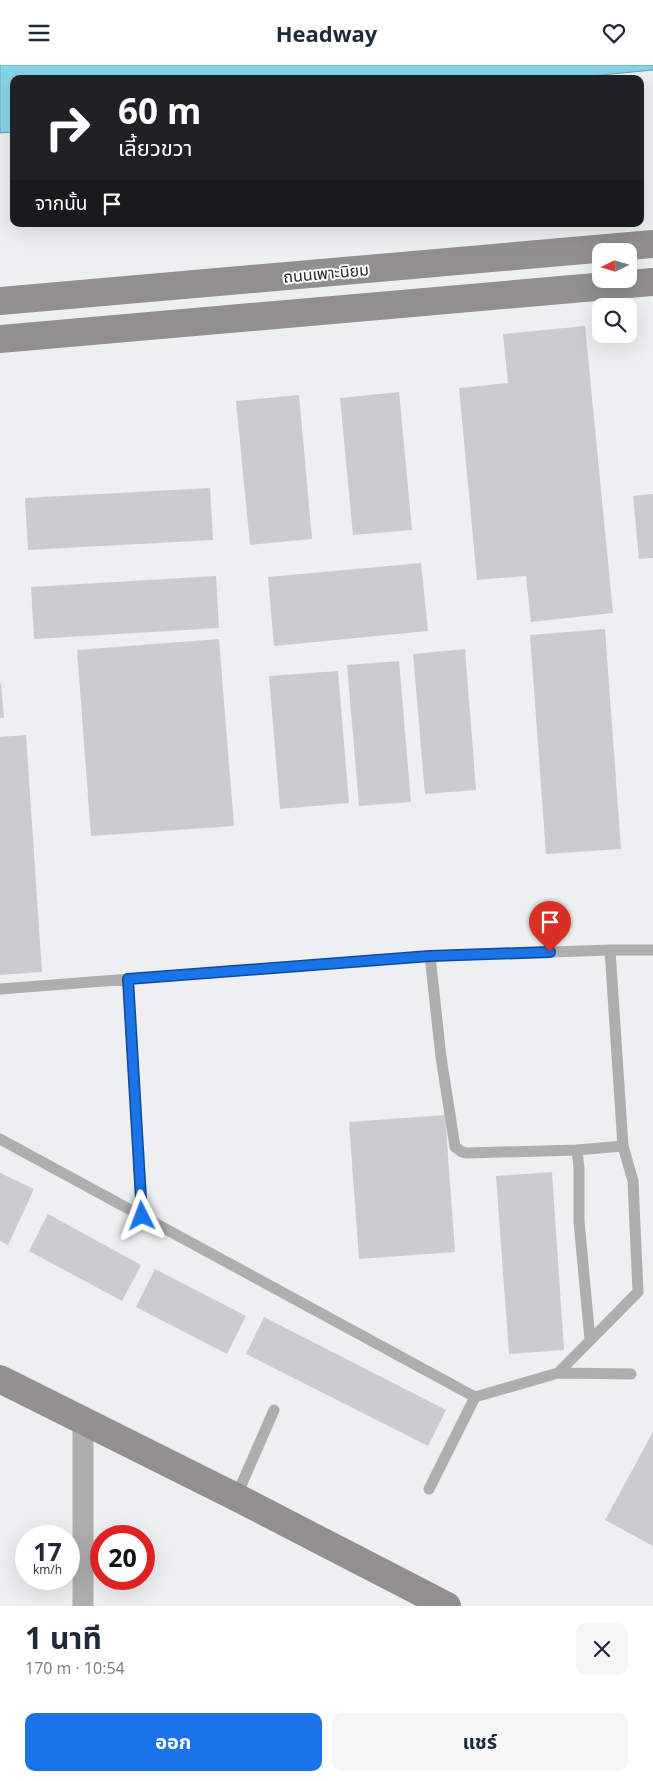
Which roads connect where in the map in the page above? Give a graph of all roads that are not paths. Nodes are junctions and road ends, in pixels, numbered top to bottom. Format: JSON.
{"nodes":[{"id":1,"x":653,"y":244,"type":"edge"},
{"id":2,"x":653,"y":282,"type":"edge"},
{"id":3,"x":0,"y":301,"type":"edge"},
{"id":4,"x":0,"y":339,"type":"edge"},
{"id":5,"x":610,"y":950,"type":"junction"},
{"id":6,"x":653,"y":950,"type":"edge"},
{"id":7,"x":430,"y":956,"type":"junction"},
{"id":8,"x":128,"y":979,"type":"junction"},
{"id":9,"x":0,"y":989,"type":"edge"},
{"id":10,"x":0,"y":1139,"type":"edge"},
{"id":11,"x":623,"y":1146,"type":"junction"},
{"id":12,"x":577,"y":1150,"type":"junction"},
{"id":13,"x":142,"y":1216,"type":"junction"},
{"id":14,"x":590,"y":1340,"type":"junction"},
{"id":15,"x":558,"y":1373,"type":"junction"},
{"id":16,"x":631,"y":1374,"type":"dead end"},
{"id":17,"x":0,"y":1379,"type":"edge"},
{"id":18,"x":475,"y":1397,"type":"junction"},
{"id":19,"x":274,"y":1410,"type":"dead end"},
{"id":20,"x":83,"y":1421,"type":"junction"},
{"id":21,"x":429,"y":1489,"type":"dead end"},
{"id":22,"x":236,"y":1497,"type":"junction"},
{"id":23,"x":83,"y":1606,"type":"edge"},
{"id":24,"x":447,"y":1606,"type":"edge"}],
"edges":[{"from":1,"to":3,"type":"street","name":"ถนนเพาะนิยม"},
{"from":2,"to":4,"type":"street"},
{"from":5,"to":6,"type":"lane"},
{"from":5,"to":7,"type":"lane"},
{"from":5,"to":11,"type":"lane"},
{"from":7,"to":8,"type":"lane"},
{"from":7,"to":12,"type":"lane"},
{"from":8,"to":9,"type":"lane"},
{"from":8,"to":13,"type":"lane"},
{"from":10,"to":13,"type":"lane"},
{"from":11,"to":12,"type":"lane"},
{"from":11,"to":14,"type":"lane"},
{"from":12,"to":14,"type":"lane"},
{"from":13,"to":18,"type":"lane"},
{"from":14,"to":15,"type":"lane"},
{"from":15,"to":16,"type":"lane"},
{"from":15,"to":18,"type":"lane"},
{"from":17,"to":20,"type":"street"},
{"from":18,"to":21,"type":"lane"},
{"from":19,"to":22,"type":"lane"},
{"from":20,"to":22,"type":"street"},
{"from":20,"to":23,"type":"street"},
{"from":22,"to":24,"type":"street"}]}
